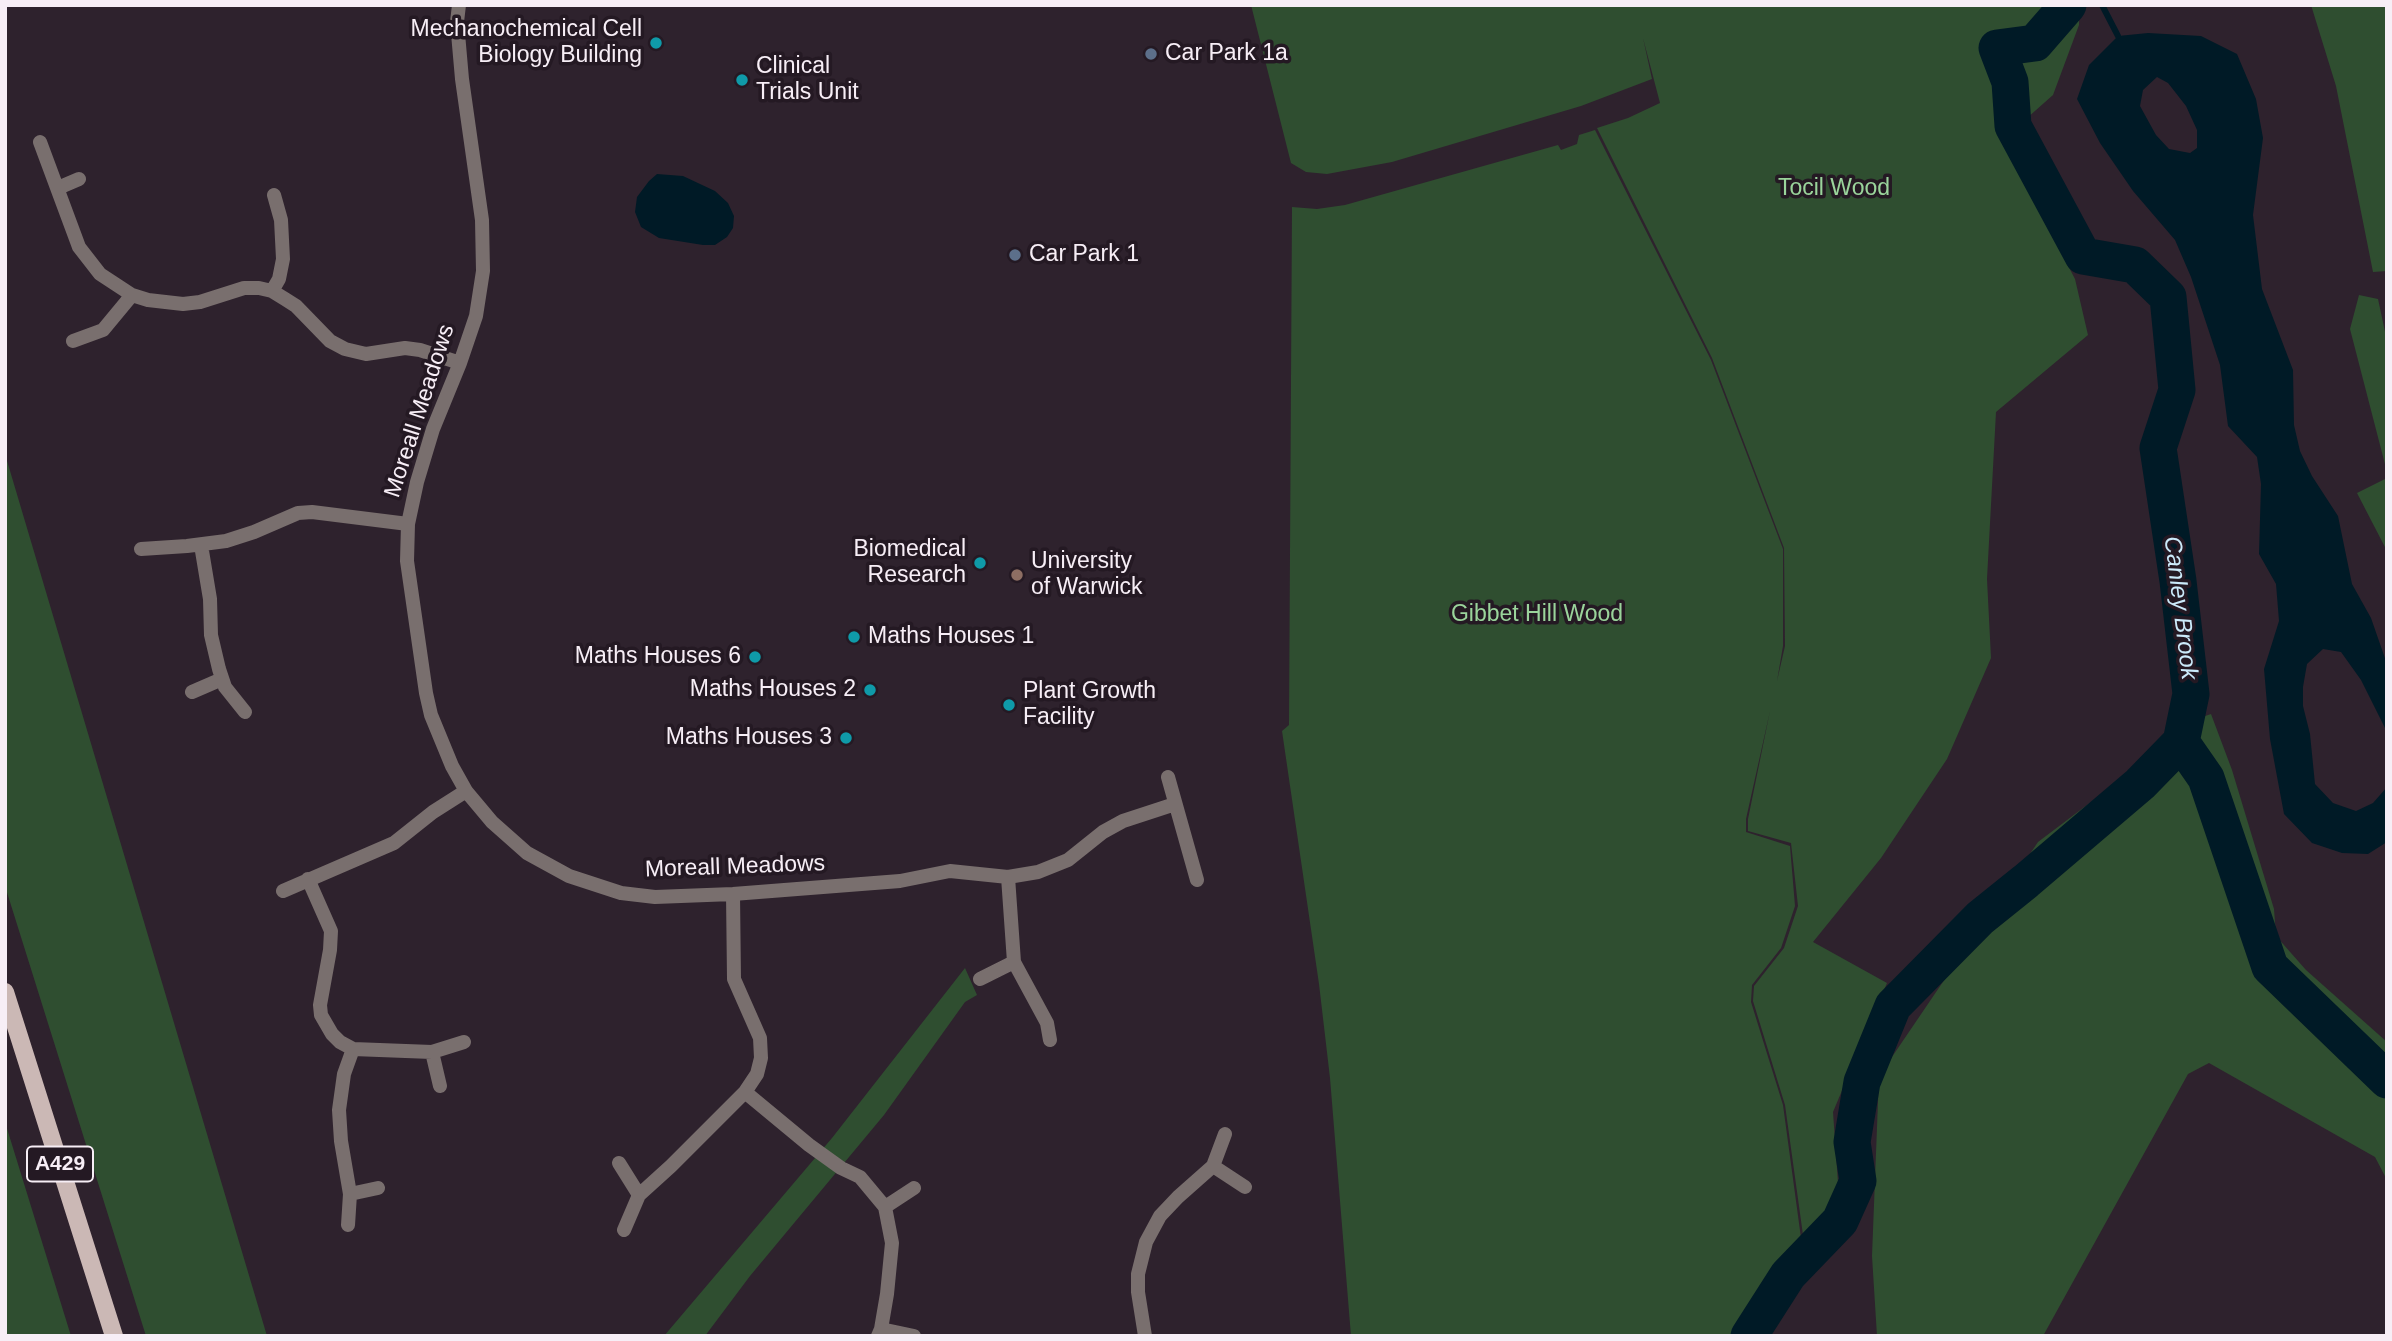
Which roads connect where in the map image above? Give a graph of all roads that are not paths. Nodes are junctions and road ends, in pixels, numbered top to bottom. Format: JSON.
{"nodes":[{"id":1,"x":459,"y":5,"type":"edge"},
{"id":2,"x":40,"y":142,"type":"dead end"},
{"id":3,"x":79,"y":179,"type":"dead end"},
{"id":4,"x":58,"y":188,"type":"junction"},
{"id":5,"x":274,"y":195,"type":"dead end"},
{"id":6,"x":272,"y":291,"type":"junction"},
{"id":7,"x":132,"y":295,"type":"junction"},
{"id":8,"x":73,"y":341,"type":"dead end"},
{"id":9,"x":460,"y":363,"type":"junction"},
{"id":10,"x":408,"y":524,"type":"junction"},
{"id":11,"x":201,"y":545,"type":"junction"},
{"id":12,"x":141,"y":549,"type":"dead end"},
{"id":13,"x":222,"y":679,"type":"junction"},
{"id":14,"x":192,"y":692,"type":"dead end"},
{"id":15,"x":245,"y":712,"type":"dead end"},
{"id":16,"x":1168,"y":777,"type":"dead end"},
{"id":17,"x":466,"y":791,"type":"junction"},
{"id":18,"x":1175,"y":804,"type":"junction"},
{"id":19,"x":1008,"y":877,"type":"junction"},
{"id":20,"x":308,"y":879,"type":"junction"},
{"id":21,"x":1197,"y":880,"type":"dead end"},
{"id":22,"x":283,"y":891,"type":"dead end"},
{"id":23,"x":733,"y":894,"type":"junction"},
{"id":24,"x":1014,"y":962,"type":"junction"},
{"id":25,"x":980,"y":979,"type":"dead end"},
{"id":26,"x":5,"y":992,"type":"edge"},
{"id":27,"x":1049,"y":1040,"type":"dead end"},
{"id":28,"x":464,"y":1042,"type":"dead end"},
{"id":29,"x":353,"y":1049,"type":"junction"},
{"id":30,"x":432,"y":1052,"type":"junction"},
{"id":31,"x":440,"y":1086,"type":"dead end"},
{"id":32,"x":745,"y":1093,"type":"junction"},
{"id":33,"x":1224,"y":1134,"type":"dead end"},
{"id":34,"x":619,"y":1163,"type":"dead end"},
{"id":35,"x":1213,"y":1166,"type":"junction"},
{"id":36,"x":1245,"y":1187,"type":"dead end"},
{"id":37,"x":378,"y":1188,"type":"dead end"},
{"id":38,"x":915,"y":1188,"type":"dead end"},
{"id":39,"x":350,"y":1194,"type":"junction"},
{"id":40,"x":639,"y":1195,"type":"junction"},
{"id":41,"x":885,"y":1207,"type":"junction"},
{"id":42,"x":348,"y":1225,"type":"dead end"},
{"id":43,"x":624,"y":1230,"type":"dead end"},
{"id":44,"x":880,"y":1332,"type":"edge"},
{"id":45,"x":114,"y":1336,"type":"edge"},
{"id":46,"x":914,"y":1336,"type":"edge"},
{"id":47,"x":1145,"y":1336,"type":"edge"}],
"edges":[{"from":1,"to":9,"type":"street","name":"Moreall Meadows"},
{"from":2,"to":4,"type":"street"},
{"from":3,"to":4,"type":"street"},
{"from":4,"to":7,"type":"street"},
{"from":5,"to":6,"type":"street"},
{"from":6,"to":7,"type":"street"},
{"from":6,"to":9,"type":"street"},
{"from":7,"to":8,"type":"street"},
{"from":9,"to":10,"type":"street","name":"Moreall Meadows"},
{"from":10,"to":11,"type":"street"},
{"from":10,"to":17,"type":"street","name":"Moreall Meadows"},
{"from":11,"to":12,"type":"street"},
{"from":11,"to":13,"type":"street"},
{"from":13,"to":14,"type":"street"},
{"from":13,"to":15,"type":"street"},
{"from":16,"to":18,"type":"street"},
{"from":17,"to":20,"type":"street"},
{"from":17,"to":23,"type":"street","name":"Moreall Meadows"},
{"from":18,"to":19,"type":"street","name":"Moreall Meadows"},
{"from":18,"to":21,"type":"street"},
{"from":19,"to":23,"type":"street","name":"Moreall Meadows"},
{"from":19,"to":24,"type":"street"},
{"from":20,"to":22,"type":"street"},
{"from":20,"to":29,"type":"street"},
{"from":23,"to":32,"type":"street"},
{"from":24,"to":25,"type":"street"},
{"from":24,"to":27,"type":"street"},
{"from":26,"to":45,"type":"main road","number":"A429"},
{"from":28,"to":30,"type":"street"},
{"from":29,"to":30,"type":"street"},
{"from":29,"to":39,"type":"street"},
{"from":30,"to":31,"type":"street"},
{"from":32,"to":40,"type":"street"},
{"from":32,"to":41,"type":"street"},
{"from":33,"to":35,"type":"street"},
{"from":34,"to":40,"type":"street"},
{"from":35,"to":36,"type":"street"},
{"from":35,"to":47,"type":"street"},
{"from":37,"to":39,"type":"street"},
{"from":38,"to":41,"type":"street"},
{"from":39,"to":42,"type":"street"},
{"from":40,"to":43,"type":"street"},
{"from":41,"to":44,"type":"street"},
{"from":44,"to":46,"type":"street"}]}
